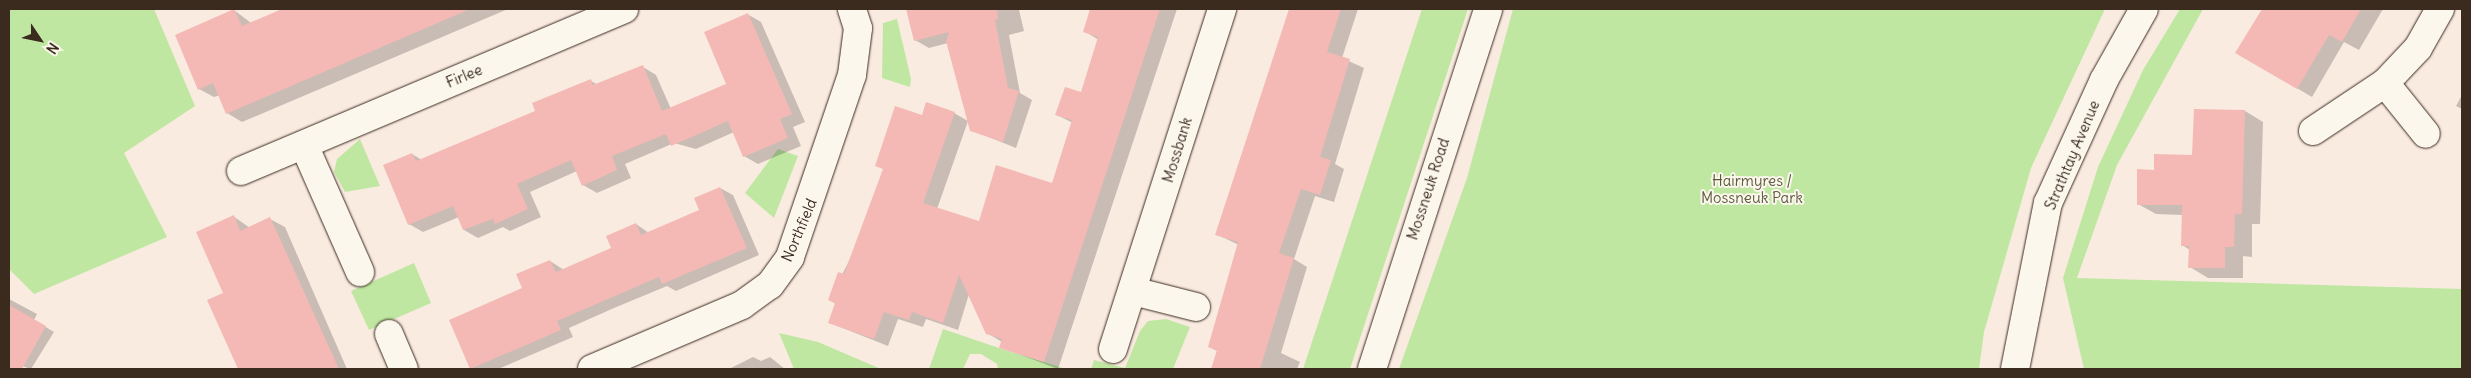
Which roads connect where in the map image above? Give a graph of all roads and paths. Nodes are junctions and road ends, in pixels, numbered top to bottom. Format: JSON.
{"nodes":[{"id":1,"x":624,"y":9,"type":"edge"},
{"id":2,"x":852,"y":9,"type":"edge"},
{"id":3,"x":1222,"y":9,"type":"edge"},
{"id":4,"x":1488,"y":9,"type":"edge"},
{"id":5,"x":2144,"y":9,"type":"edge"},
{"id":6,"x":2440,"y":9,"type":"edge"},
{"id":7,"x":2386,"y":83,"type":"junction"},
{"id":8,"x":2313,"y":131,"type":"dead end"},
{"id":9,"x":2426,"y":134,"type":"dead end"},
{"id":10,"x":304,"y":144,"type":"junction"},
{"id":11,"x":241,"y":171,"type":"dead end"},
{"id":12,"x":360,"y":272,"type":"dead end"},
{"id":13,"x":1133,"y":291,"type":"junction"},
{"id":14,"x":1196,"y":307,"type":"dead end"},
{"id":15,"x":389,"y":334,"type":"dead end"},
{"id":16,"x":1113,"y":349,"type":"dead end"},
{"id":17,"x":404,"y":369,"type":"edge"},
{"id":18,"x":592,"y":369,"type":"edge"},
{"id":19,"x":1372,"y":369,"type":"edge"},
{"id":20,"x":2015,"y":369,"type":"edge"}],
"edges":[{"from":1,"to":10,"type":"street","name":"Firlee"},
{"from":2,"to":18,"type":"street","name":"Northfield"},
{"from":3,"to":13,"type":"street","name":"Mossbank"},
{"from":4,"to":19,"type":"street","name":"Mossneuk Road"},
{"from":5,"to":20,"type":"street","name":"Strathtay Avenue"},
{"from":6,"to":7,"type":"street"},
{"from":7,"to":8,"type":"street"},
{"from":7,"to":9,"type":"street"},
{"from":10,"to":11,"type":"street","name":"Firlee"},
{"from":10,"to":12,"type":"street"},
{"from":13,"to":14,"type":"street"},
{"from":13,"to":16,"type":"street","name":"Mossbank"},
{"from":15,"to":17,"type":"street"}]}
